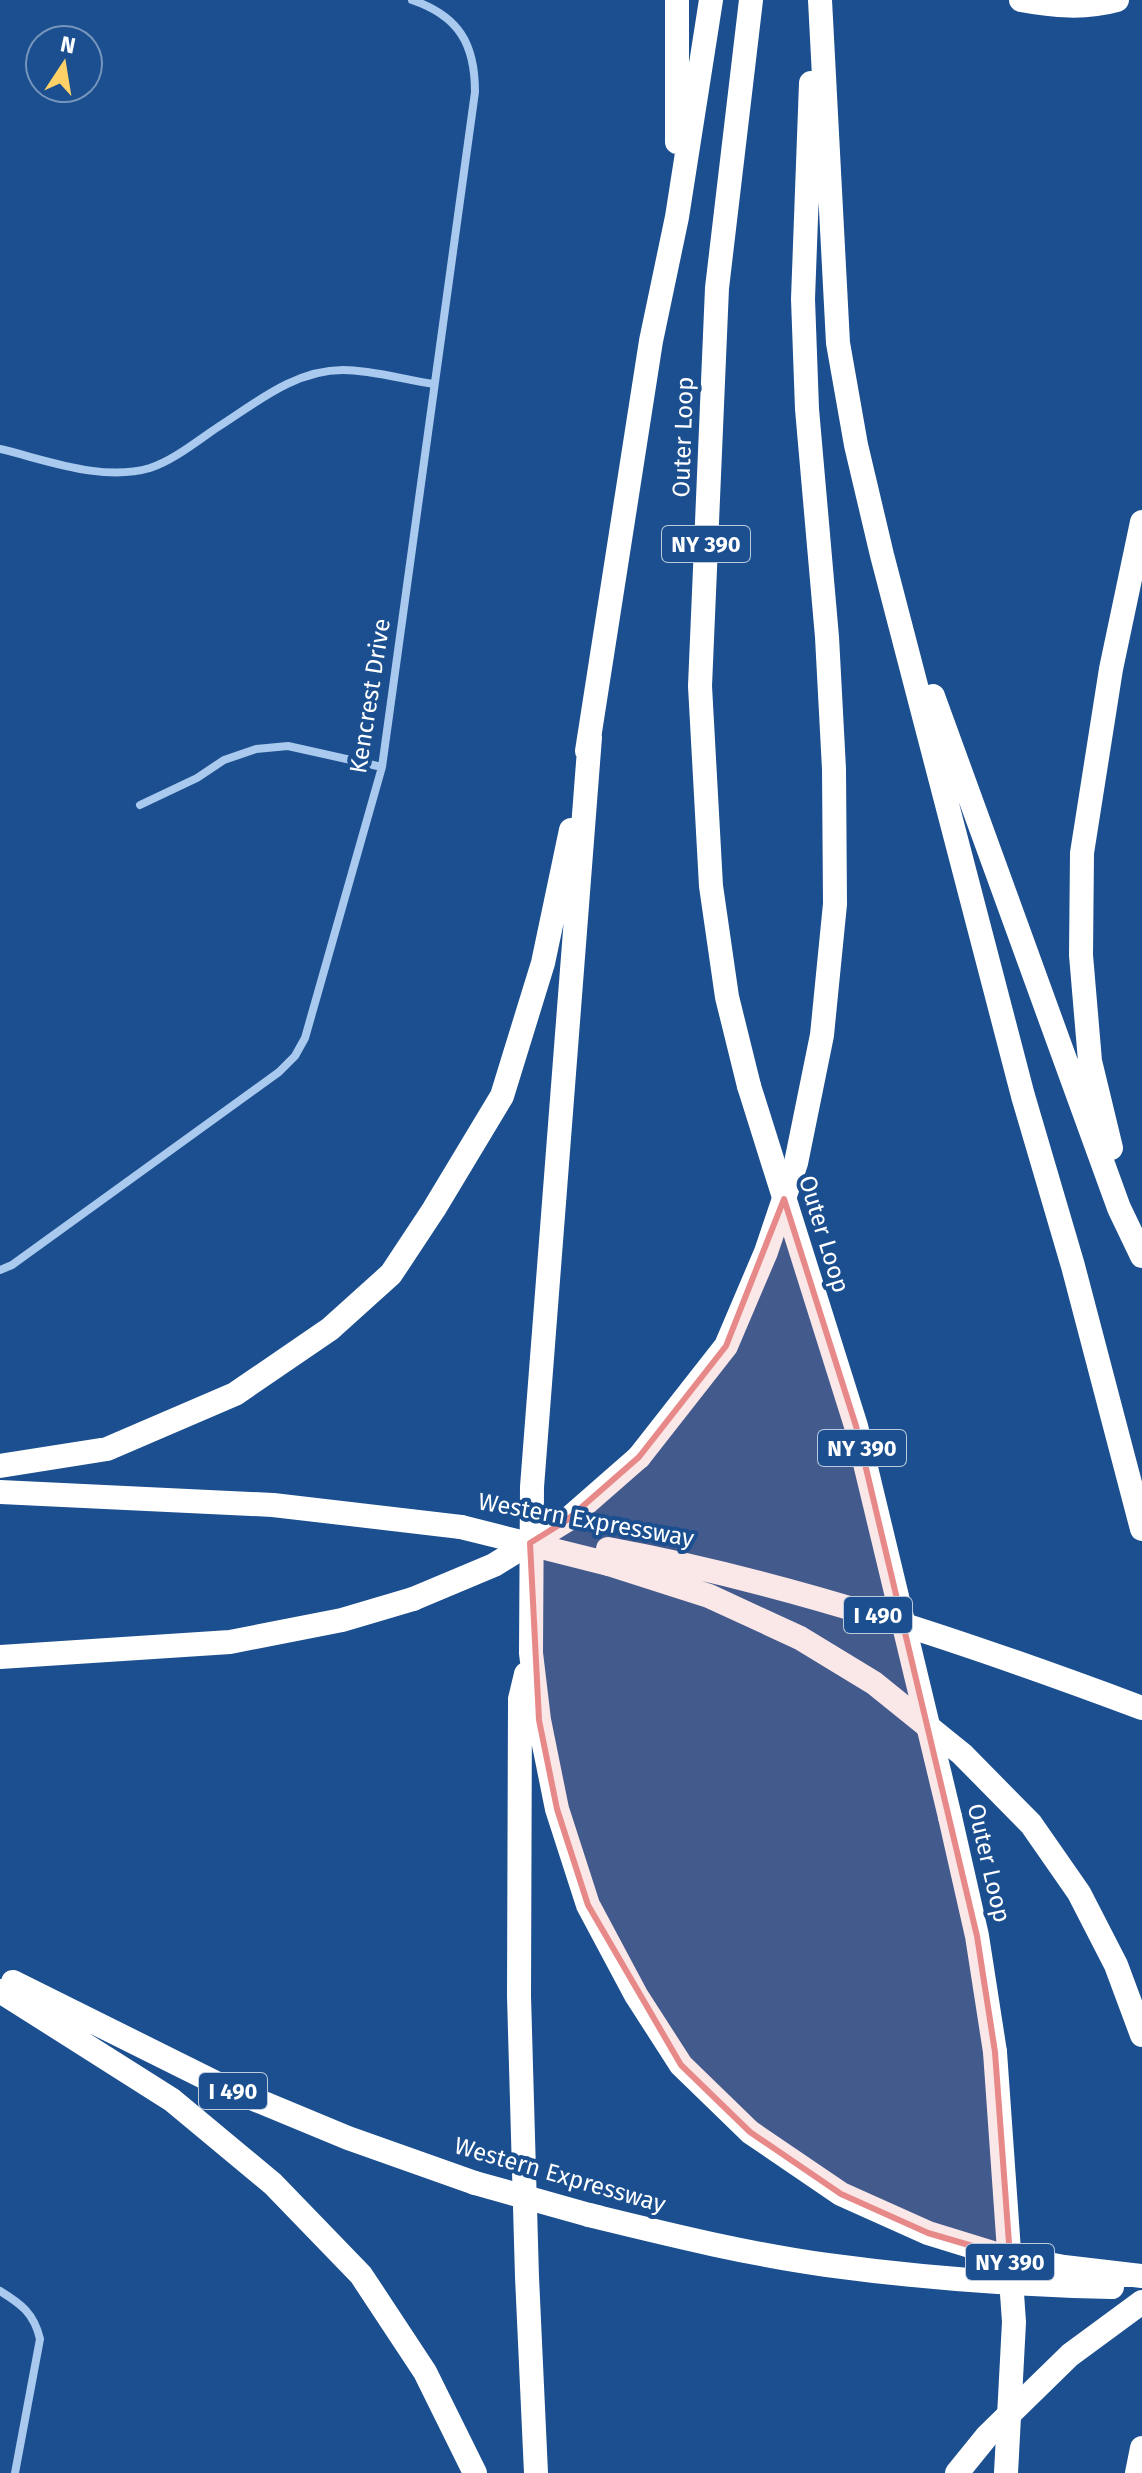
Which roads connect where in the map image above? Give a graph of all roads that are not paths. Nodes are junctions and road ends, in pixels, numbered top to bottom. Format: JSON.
{"nodes":[{"id":1,"x":412,"y":0,"type":"edge"},
{"id":2,"x":677,"y":0,"type":"edge"},
{"id":3,"x":711,"y":0,"type":"edge"},
{"id":4,"x":751,"y":0,"type":"edge"},
{"id":5,"x":814,"y":0,"type":"edge"},
{"id":6,"x":820,"y":0,"type":"edge"},
{"id":7,"x":1021,"y":0,"type":"edge"},
{"id":8,"x":1117,"y":0,"type":"edge"},
{"id":9,"x":677,"y":217,"type":"junction"},
{"id":10,"x":434,"y":384,"type":"junction"},
{"id":11,"x":0,"y":449,"type":"edge"},
{"id":12,"x":1142,"y":522,"type":"edge"},
{"id":13,"x":882,"y":555,"type":"junction"},
{"id":14,"x":590,"y":737,"type":"junction"},
{"id":15,"x":382,"y":767,"type":"junction"},
{"id":16,"x":140,"y":805,"type":"dead end"},
{"id":17,"x":1138,"y":1248,"type":"edge"},
{"id":18,"x":0,"y":1270,"type":"edge"},
{"id":19,"x":0,"y":1466,"type":"edge"},
{"id":20,"x":0,"y":1492,"type":"edge"},
{"id":21,"x":1142,"y":1529,"type":"edge"},
{"id":22,"x":608,"y":1556,"type":"junction"},
{"id":23,"x":531,"y":1653,"type":"junction"},
{"id":24,"x":0,"y":1657,"type":"edge"},
{"id":25,"x":1142,"y":1708,"type":"edge"},
{"id":26,"x":0,"y":1976,"type":"edge"},
{"id":27,"x":0,"y":1991,"type":"edge"},
{"id":28,"x":1142,"y":2035,"type":"edge"},
{"id":29,"x":1027,"y":2273,"type":"junction"},
{"id":30,"x":1142,"y":2276,"type":"edge"},
{"id":31,"x":1142,"y":2287,"type":"edge"},
{"id":32,"x":0,"y":2291,"type":"edge"},
{"id":33,"x":1142,"y":2302,"type":"edge"},
{"id":34,"x":1142,"y":2448,"type":"edge"},
{"id":35,"x":15,"y":2473,"type":"edge"},
{"id":36,"x":475,"y":2473,"type":"edge"},
{"id":37,"x":536,"y":2473,"type":"edge"},
{"id":38,"x":957,"y":2473,"type":"edge"},
{"id":39,"x":1006,"y":2473,"type":"edge"},
{"id":40,"x":1137,"y":2473,"type":"edge"}],
"edges":[{"from":1,"to":10,"type":"street","name":"Kencrest Drive"},
{"from":2,"to":9,"type":"highway"},
{"from":3,"to":9,"type":"highway"},
{"from":4,"to":39,"type":"highway","name":"Outer Loop","number":"NY 390","bridge":true},
{"from":5,"to":24,"type":"highway","bridge":true},
{"from":6,"to":13,"type":"highway"},
{"from":7,"to":8,"type":"highway"},
{"from":9,"to":14,"type":"highway"},
{"from":10,"to":11,"type":"street"},
{"from":10,"to":15,"type":"street","name":"Kencrest Drive"},
{"from":12,"to":17,"type":"highway"},
{"from":13,"to":17,"type":"highway"},
{"from":13,"to":21,"type":"highway"},
{"from":14,"to":19,"type":"highway"},
{"from":14,"to":23,"type":"highway"},
{"from":15,"to":16,"type":"street"},
{"from":15,"to":18,"type":"street","name":"Kencrest Drive"},
{"from":20,"to":22,"type":"highway","name":"Western Expressway","number":"I 490","bridge":true},
{"from":22,"to":25,"type":"highway","name":"Western Expressway","number":"I 490"},
{"from":22,"to":28,"type":"highway"},
{"from":23,"to":29,"type":"highway"},
{"from":23,"to":37,"type":"highway"},
{"from":26,"to":29,"type":"highway","name":"Western Expressway","number":"I 490","bridge":true},
{"from":27,"to":36,"type":"highway"},
{"from":29,"to":30,"type":"highway"},
{"from":29,"to":31,"type":"highway","name":"Western Expressway","number":"I 490"},
{"from":32,"to":35,"type":"street"},
{"from":33,"to":38,"type":"highway"},
{"from":34,"to":40,"type":"highway"}]}
